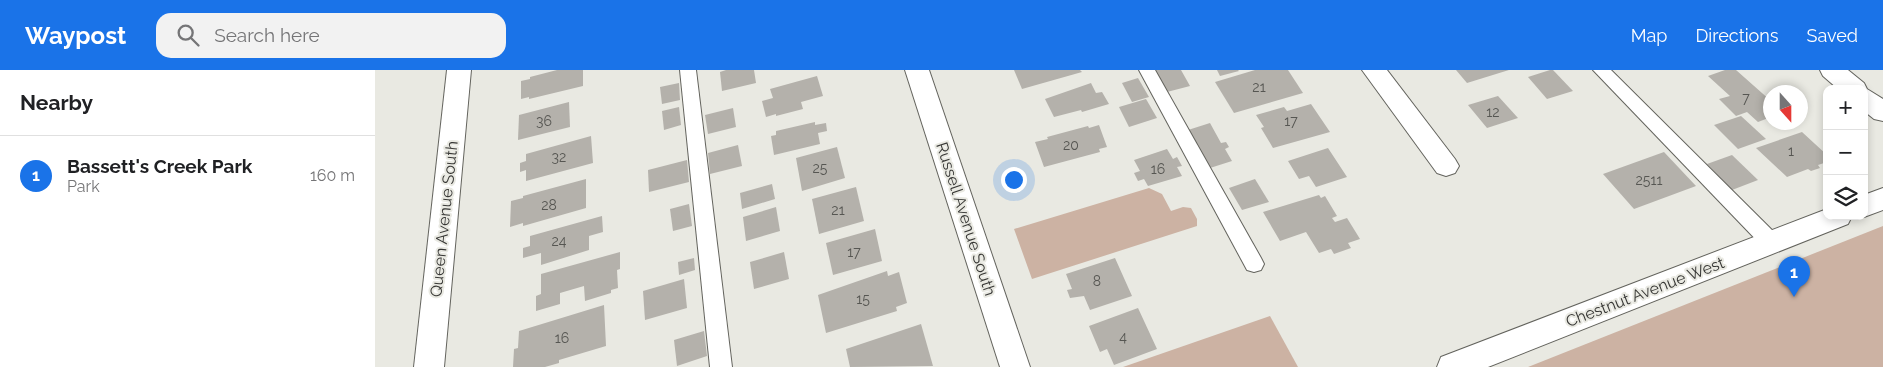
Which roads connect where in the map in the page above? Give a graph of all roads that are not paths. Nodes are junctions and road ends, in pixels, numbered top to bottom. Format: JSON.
{"nodes":[{"id":1,"x":459,"y":70,"type":"edge"},
{"id":2,"x":688,"y":70,"type":"edge"},
{"id":3,"x":917,"y":70,"type":"edge"},
{"id":4,"x":1147,"y":70,"type":"edge"},
{"id":5,"x":1374,"y":70,"type":"edge"},
{"id":6,"x":1601,"y":70,"type":"edge"},
{"id":7,"x":1832,"y":70,"type":"edge"},
{"id":8,"x":1850,"y":85,"type":"edge"},
{"id":9,"x":1868,"y":100,"type":"edge"},
{"id":10,"x":1883,"y":112,"type":"edge"},
{"id":11,"x":1446,"y":166,"type":"dead end"},
{"id":12,"x":1883,"y":199,"type":"edge"},
{"id":13,"x":1868,"y":205,"type":"edge"},
{"id":14,"x":1828,"y":220,"type":"edge"},
{"id":15,"x":1771,"y":242,"type":"junction"},
{"id":16,"x":1254,"y":264,"type":"dead end"},
{"id":17,"x":429,"y":367,"type":"edge"},
{"id":18,"x":721,"y":367,"type":"edge"},
{"id":19,"x":1015,"y":367,"type":"edge"},
{"id":20,"x":1452,"y":367,"type":"edge"}],
"edges":[{"from":1,"to":17,"type":"street","name":"Queen Avenue South"},
{"from":2,"to":18,"type":"lane"},
{"from":3,"to":19,"type":"street","name":"Russell Avenue South"},
{"from":4,"to":16,"type":"lane"},
{"from":5,"to":11,"type":"street"},
{"from":6,"to":15,"type":"lane"},
{"from":7,"to":8,"type":"street"},
{"from":9,"to":10,"type":"street"},
{"from":12,"to":13,"type":"street"},
{"from":14,"to":15,"type":"street","name":"Chestnut Avenue West"},
{"from":15,"to":20,"type":"street","name":"Chestnut Avenue West"}]}
